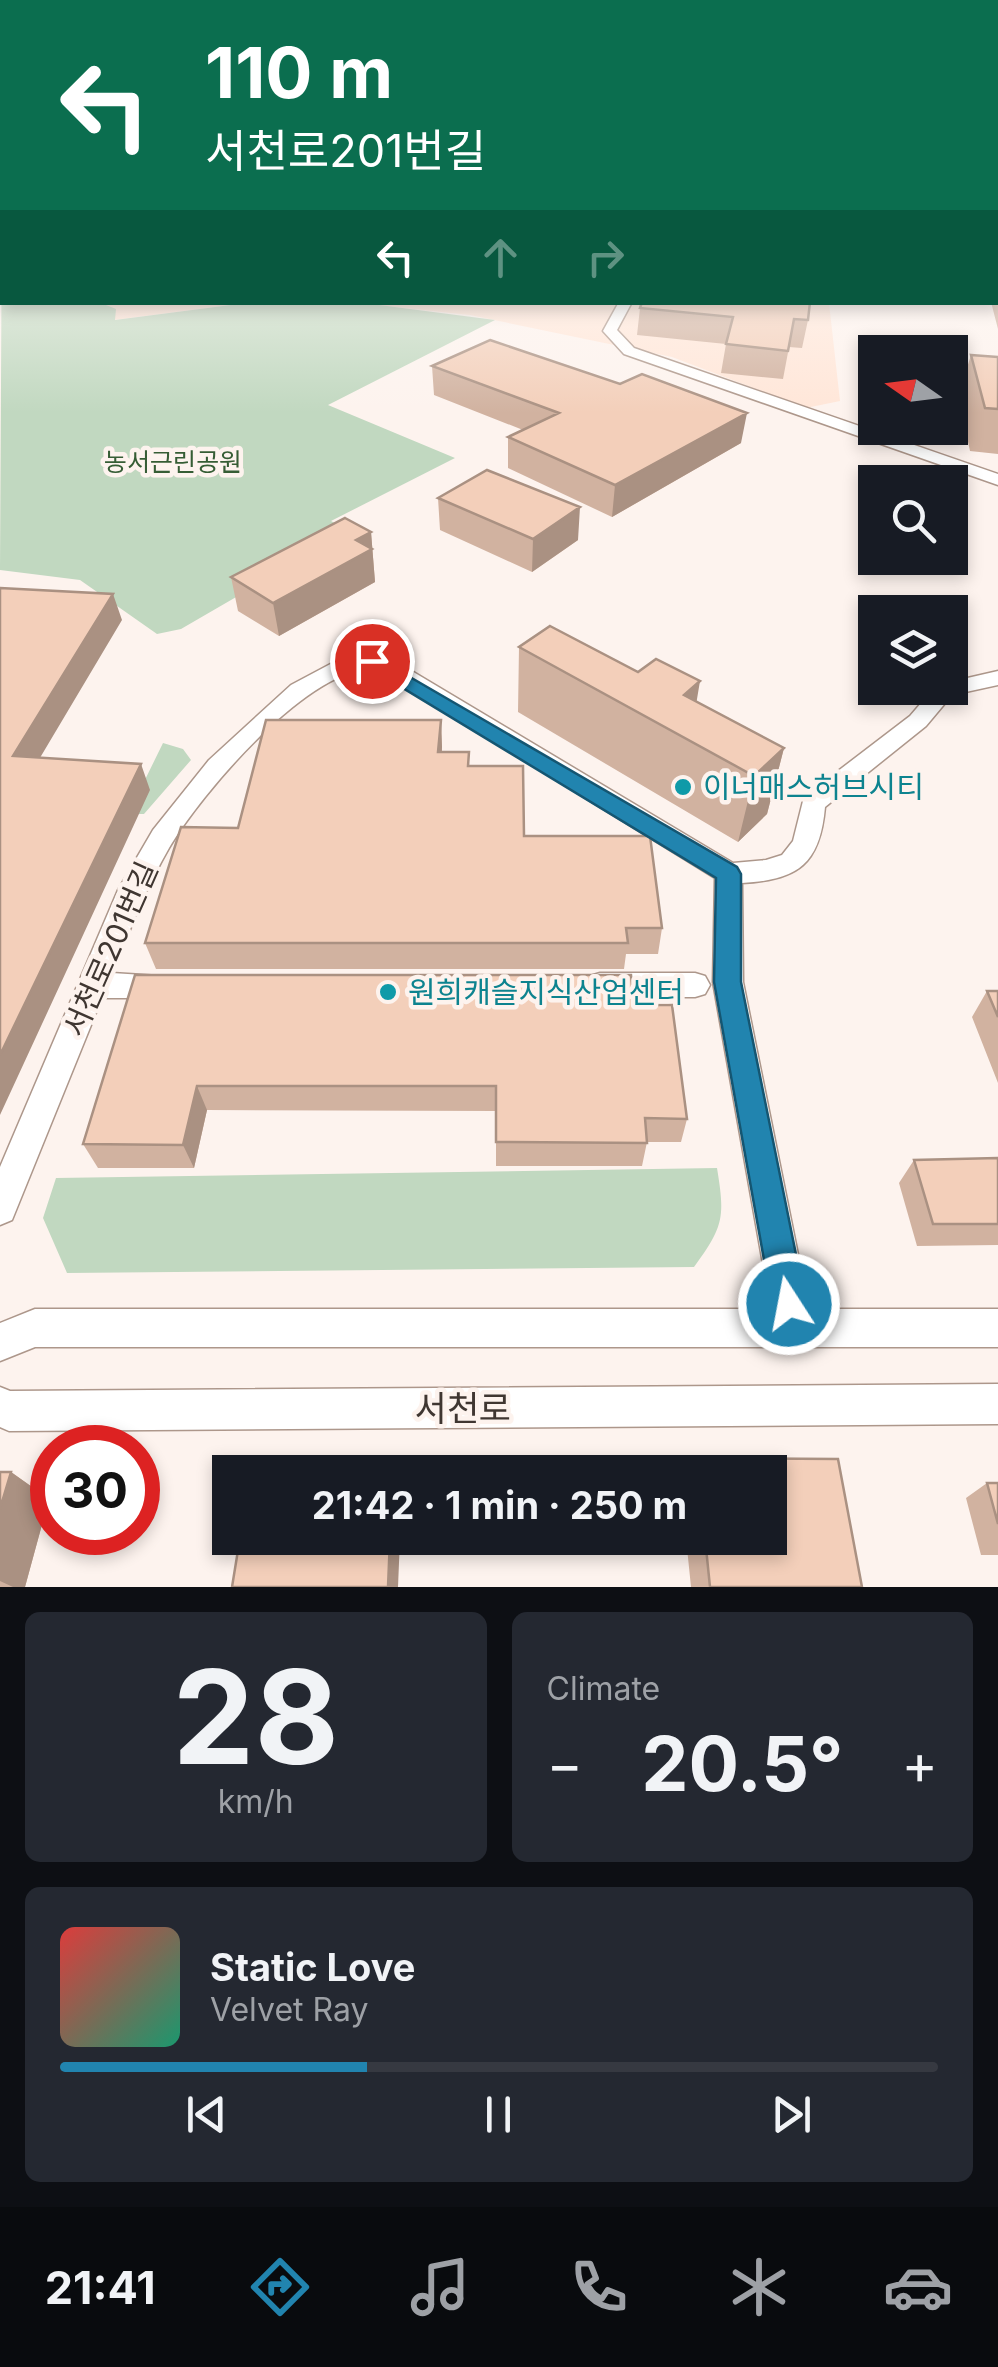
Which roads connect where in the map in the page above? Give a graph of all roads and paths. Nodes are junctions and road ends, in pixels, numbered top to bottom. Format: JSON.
{"nodes":[{"id":1,"x":624,"y":305,"type":"edge"},
{"id":2,"x":998,"y":480,"type":"edge"},
{"id":3,"x":998,"y":678,"type":"edge"},
{"id":4,"x":729,"y":874,"type":"junction"},
{"id":5,"x":92,"y":985,"type":"junction"},
{"id":6,"x":191,"y":986,"type":"edge"},
{"id":7,"x":578,"y":986,"type":"edge"},
{"id":8,"x":694,"y":986,"type":"dead end"},
{"id":9,"x":0,"y":1208,"type":"edge"},
{"id":10,"x":998,"y":1328,"type":"edge"},
{"id":11,"x":794,"y":1330,"type":"junction"},
{"id":12,"x":0,"y":1342,"type":"edge"},
{"id":13,"x":998,"y":1404,"type":"edge"},
{"id":14,"x":0,"y":1407,"type":"edge"}],
"edges":[{"from":1,"to":2,"type":"street"},
{"from":3,"to":4,"type":"street"},
{"from":4,"to":5,"type":"street","name":"서천로201번길"},
{"from":4,"to":11,"type":"street"},
{"from":5,"to":6,"type":"street"},
{"from":5,"to":9,"type":"street","name":"서천로201번길"},
{"from":7,"to":8,"type":"street"},
{"from":10,"to":11,"type":"street"},
{"from":11,"to":12,"type":"street"},
{"from":13,"to":14,"type":"street","name":"서천로"}]}
